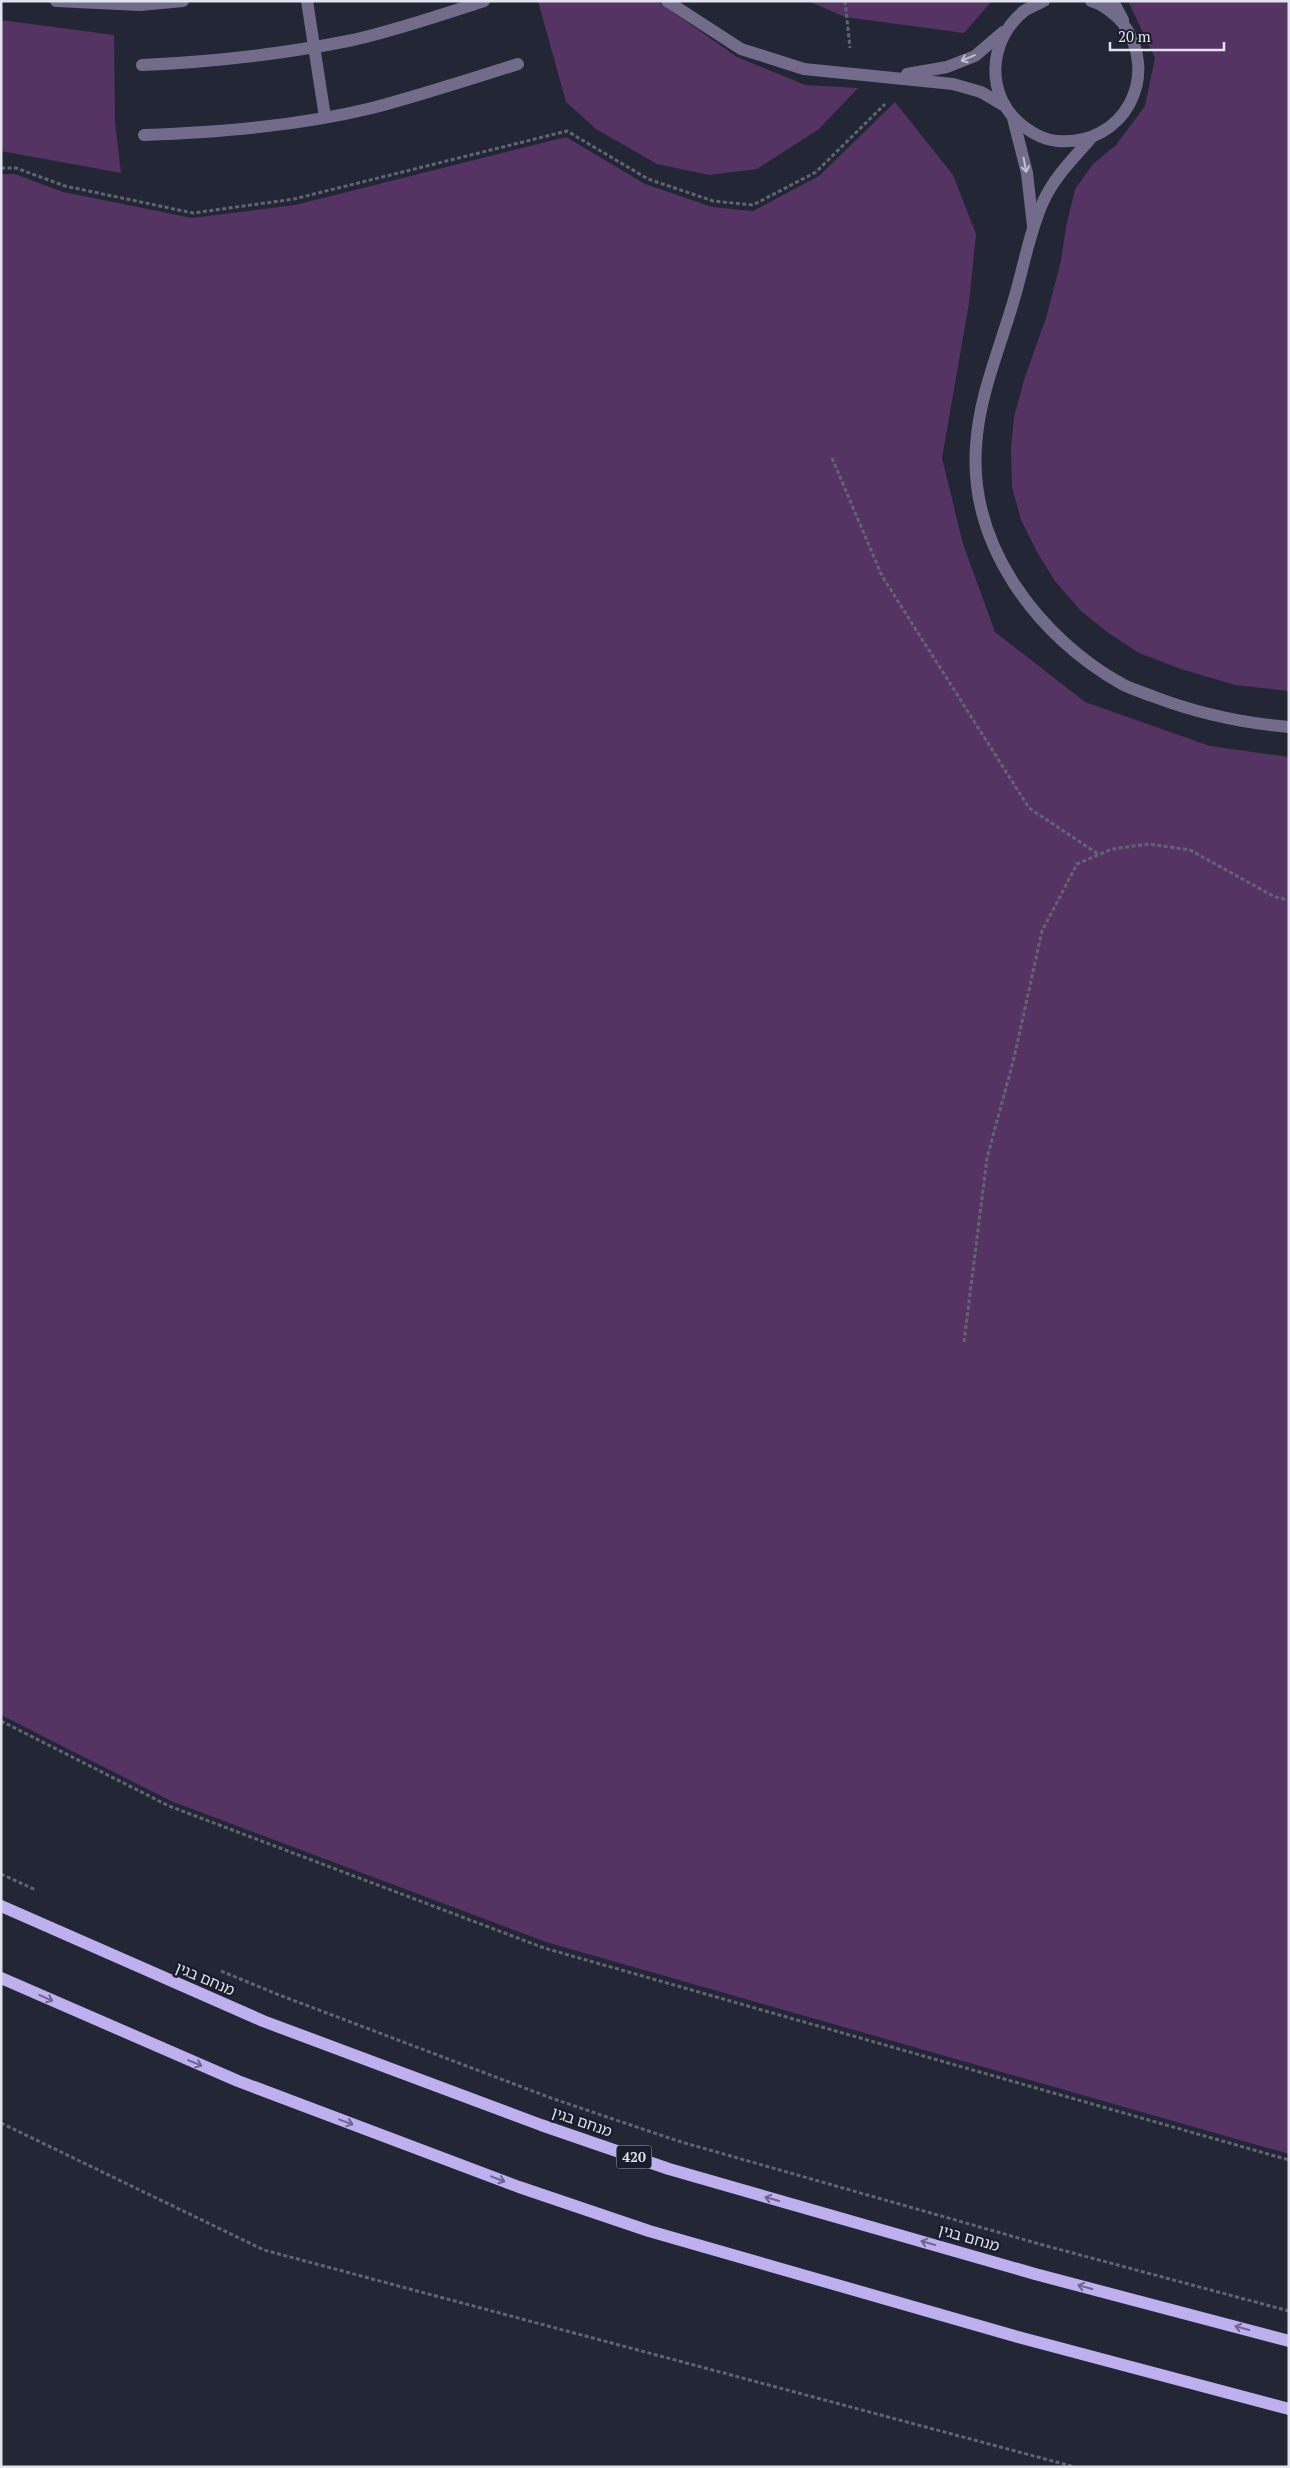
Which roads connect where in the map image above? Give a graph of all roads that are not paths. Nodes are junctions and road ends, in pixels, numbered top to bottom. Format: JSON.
{"nodes":[{"id":1,"x":56,"y":1,"type":"edge"},
{"id":2,"x":183,"y":1,"type":"edge"},
{"id":3,"x":307,"y":1,"type":"edge"},
{"id":4,"x":484,"y":1,"type":"edge"},
{"id":5,"x":667,"y":1,"type":"edge"},
{"id":6,"x":1036,"y":1,"type":"edge"},
{"id":7,"x":1044,"y":1,"type":"edge"},
{"id":8,"x":1091,"y":1,"type":"edge"},
{"id":9,"x":1114,"y":1,"type":"edge"},
{"id":10,"x":1025,"y":11,"type":"junction"},
{"id":11,"x":1007,"y":29,"type":"junction"},
{"id":12,"x":1132,"y":35,"type":"junction"},
{"id":13,"x":314,"y":47,"type":"junction"},
{"id":14,"x":142,"y":64,"type":"dead end"},
{"id":15,"x":518,"y":64,"type":"dead end"},
{"id":16,"x":900,"y":77,"type":"junction"},
{"id":17,"x":1010,"y":113,"type":"junction"},
{"id":18,"x":325,"y":117,"type":"junction"},
{"id":19,"x":144,"y":135,"type":"dead end"},
{"id":20,"x":1091,"y":138,"type":"junction"},
{"id":21,"x":1033,"y":231,"type":"junction"},
{"id":22,"x":1289,"y":727,"type":"edge"},
{"id":23,"x":1,"y":1906,"type":"edge"},
{"id":24,"x":1,"y":1978,"type":"edge"},
{"id":25,"x":1289,"y":2341,"type":"edge"},
{"id":26,"x":1289,"y":2409,"type":"edge"}],
"edges":[{"from":1,"to":2,"type":"street"},
{"from":3,"to":13,"type":"street"},
{"from":4,"to":13,"type":"street"},
{"from":5,"to":16,"type":"street"},
{"from":6,"to":10,"type":"street"},
{"from":7,"to":10,"type":"street"},
{"from":8,"to":12,"type":"street"},
{"from":9,"to":12,"type":"street"},
{"from":10,"to":11,"type":"street"},
{"from":11,"to":16,"type":"street","one_way":true},
{"from":11,"to":17,"type":"street"},
{"from":12,"to":20,"type":"street"},
{"from":13,"to":14,"type":"street"},
{"from":13,"to":18,"type":"street"},
{"from":15,"to":18,"type":"street"},
{"from":16,"to":17,"type":"street"},
{"from":17,"to":20,"type":"street"},
{"from":17,"to":21,"type":"street","one_way":true},
{"from":18,"to":19,"type":"street"},
{"from":20,"to":21,"type":"street"},
{"from":21,"to":22,"type":"street"},
{"from":25,"to":23,"type":"main road","name":"מנחם בגין","number":"420","one_way":true},
{"from":24,"to":26,"type":"main road","one_way":true}]}
